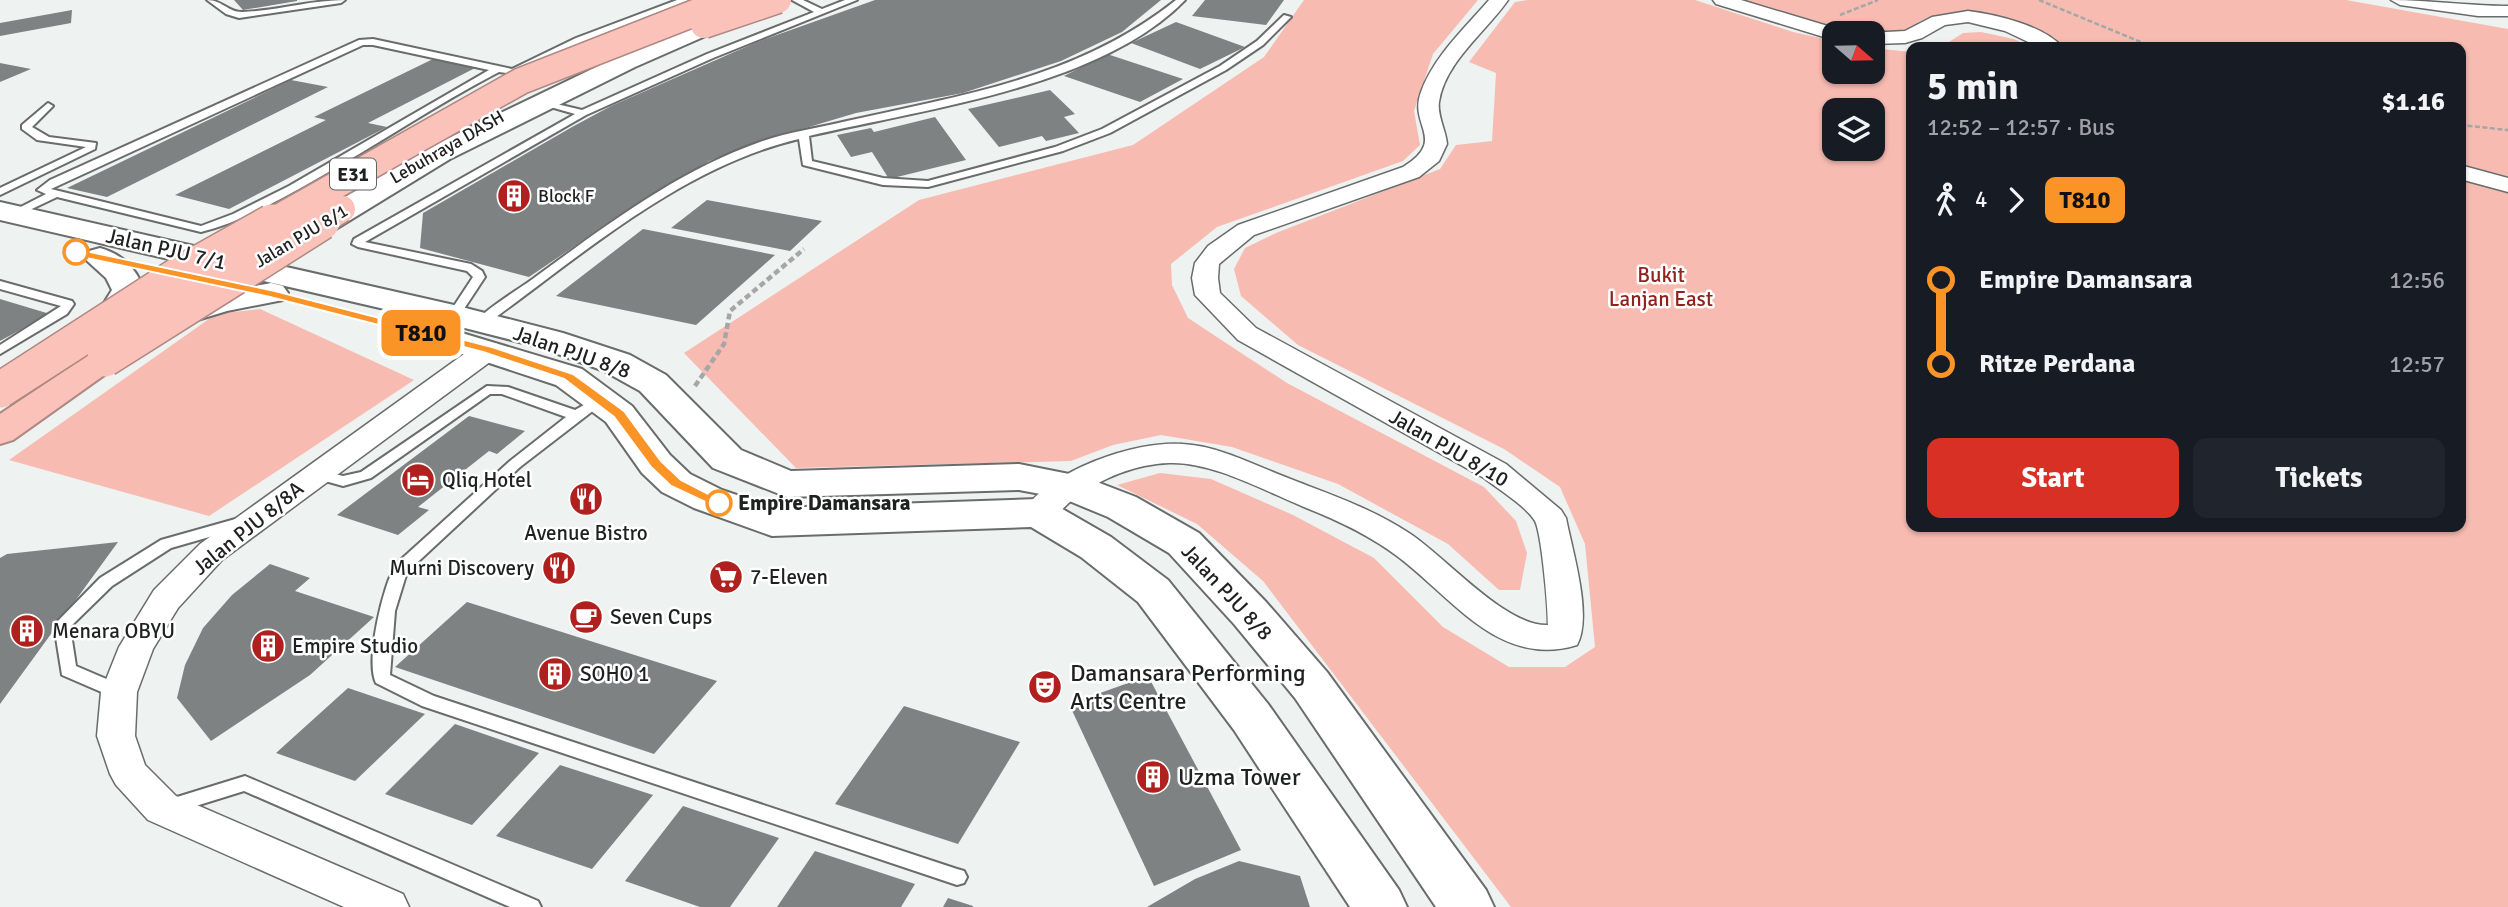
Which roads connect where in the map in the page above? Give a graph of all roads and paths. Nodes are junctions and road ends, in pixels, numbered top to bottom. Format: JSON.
{"nodes":[{"id":1,"x":211,"y":0,"type":"edge"},
{"id":2,"x":341,"y":0,"type":"edge"},
{"id":3,"x":685,"y":0,"type":"edge"},
{"id":4,"x":730,"y":0,"type":"edge"},
{"id":5,"x":771,"y":0,"type":"edge"},
{"id":6,"x":778,"y":0,"type":"edge"},
{"id":7,"x":796,"y":0,"type":"edge"},
{"id":8,"x":853,"y":0,"type":"edge"},
{"id":9,"x":1181,"y":0,"type":"edge"},
{"id":10,"x":1499,"y":0,"type":"edge"},
{"id":11,"x":1722,"y":0,"type":"edge"},
{"id":12,"x":1878,"y":0,"type":"edge"},
{"id":13,"x":2039,"y":0,"type":"edge"},
{"id":14,"x":2400,"y":0,"type":"edge"},
{"id":15,"x":819,"y":11,"type":"junction"},
{"id":16,"x":2508,"y":11,"type":"edge"},
{"id":17,"x":1287,"y":18,"type":"dead end"},
{"id":18,"x":1839,"y":21,"type":"edge"},
{"id":19,"x":1822,"y":31,"type":"edge"},
{"id":20,"x":1885,"y":38,"type":"edge"},
{"id":21,"x":2044,"y":42,"type":"edge"},
{"id":22,"x":2141,"y":42,"type":"edge"},
{"id":23,"x":497,"y":69,"type":"junction"},
{"id":24,"x":513,"y":72,"type":"junction"},
{"id":25,"x":479,"y":78,"type":"junction"},
{"id":26,"x":494,"y":81,"type":"junction"},
{"id":27,"x":543,"y":102,"type":"junction"},
{"id":28,"x":48,"y":106,"type":"dead end"},
{"id":29,"x":583,"y":113,"type":"junction"},
{"id":30,"x":2466,"y":126,"type":"edge"},
{"id":31,"x":2508,"y":130,"type":"edge"},
{"id":32,"x":804,"y":135,"type":"junction"},
{"id":33,"x":392,"y":150,"type":"junction"},
{"id":34,"x":2466,"y":174,"type":"edge"},
{"id":35,"x":2508,"y":185,"type":"edge"},
{"id":36,"x":55,"y":194,"type":"junction"},
{"id":37,"x":3,"y":213,"type":"edge"},
{"id":38,"x":298,"y":238,"type":"junction"},
{"id":39,"x":804,"y":249,"type":"dead end"},
{"id":40,"x":100,"y":258,"type":"junction"},
{"id":41,"x":237,"y":276,"type":"junction"},
{"id":42,"x":0,"y":285,"type":"edge"},
{"id":43,"x":119,"y":306,"type":"junction"},
{"id":44,"x":157,"y":323,"type":"junction"},
{"id":45,"x":474,"y":329,"type":"junction"},
{"id":46,"x":0,"y":350,"type":"edge"},
{"id":47,"x":0,"y":383,"type":"edge"},
{"id":48,"x":0,"y":390,"type":"edge"},
{"id":49,"x":588,"y":407,"type":"junction"},
{"id":50,"x":680,"y":409,"type":"junction"},
{"id":51,"x":0,"y":431,"type":"edge"},
{"id":52,"x":316,"y":474,"type":"junction"},
{"id":53,"x":1054,"y":499,"type":"junction"},
{"id":54,"x":257,"y":517,"type":"junction"},
{"id":55,"x":119,"y":692,"type":"junction"},
{"id":56,"x":162,"y":808,"type":"junction"},
{"id":57,"x":957,"y":877,"type":"dead end"},
{"id":58,"x":1435,"y":883,"type":"edge"},
{"id":59,"x":388,"y":907,"type":"edge"},
{"id":60,"x":531,"y":907,"type":"edge"},
{"id":61,"x":1380,"y":907,"type":"edge"},
{"id":62,"x":1467,"y":907,"type":"edge"}],
"edges":[{"from":1,"to":2,"type":"lane"},
{"from":3,"to":24,"type":"lane"},
{"from":4,"to":33,"type":"street","name":"Jalan PJU 8/1"},
{"from":4,"to":48,"type":"highway","name":"Lebuhraya DASH","number":"E31","bridge":true},
{"from":5,"to":27,"type":"street","name":"Jalan PJU 8/1"},
{"from":6,"to":51,"type":"highway","name":"Lebuhraya DASH","number":"E31","bridge":true},
{"from":7,"to":15,"type":"lane"},
{"from":8,"to":15,"type":"lane"},
{"from":9,"to":32,"type":"lane"},
{"from":10,"to":53,"type":"street","name":"Jalan PJU 8/10"},
{"from":11,"to":19,"type":"street"},
{"from":12,"to":18,"type":"path"},
{"from":13,"to":22,"type":"path"},
{"from":14,"to":16,"type":"street"},
{"from":15,"to":29,"type":"lane"},
{"from":17,"to":32,"type":"lane"},
{"from":20,"to":21,"type":"street"},
{"from":23,"to":24,"type":"lane"},
{"from":23,"to":25,"type":"lane"},
{"from":23,"to":36,"type":"lane"},
{"from":24,"to":26,"type":"lane"},
{"from":25,"to":26,"type":"lane"},
{"from":25,"to":36,"type":"lane"},
{"from":26,"to":33,"type":"lane"},
{"from":27,"to":29,"type":"lane"},
{"from":27,"to":38,"type":"street","name":"Jalan PJU 8/1"},
{"from":28,"to":37,"type":"lane"},
{"from":29,"to":45,"type":"lane"},
{"from":30,"to":31,"type":"path"},
{"from":32,"to":45,"type":"lane"},
{"from":33,"to":41,"type":"street","name":"Jalan PJU 8/1"},
{"from":34,"to":35,"type":"street"},
{"from":36,"to":37,"type":"lane"},
{"from":37,"to":40,"type":"street","name":"Jalan PJU 7/1"},
{"from":37,"to":41,"type":"street","name":"Jalan PJU 7/1"},
{"from":38,"to":41,"type":"street","name":"Jalan PJU 8/1"},
{"from":38,"to":41,"type":"street"},
{"from":39,"to":50,"type":"path"},
{"from":40,"to":41,"type":"street","name":"Jalan PJU 7/1"},
{"from":40,"to":43,"type":"street"},
{"from":41,"to":43,"type":"street","name":"Jalan PJU 8/1"},
{"from":41,"to":44,"type":"street","name":"Jalan PJU 8/1"},
{"from":41,"to":44,"type":"street"},
{"from":41,"to":45,"type":"street","name":"Jalan PJU 8/8"},
{"from":42,"to":46,"type":"lane"},
{"from":43,"to":47,"type":"street","name":"Jalan PJU 8/1"},
{"from":44,"to":51,"type":"street","name":"Jalan PJU 8/1"},
{"from":45,"to":49,"type":"street","name":"Jalan PJU 8/8"},
{"from":45,"to":50,"type":"street","name":"Jalan PJU 8/8"},
{"from":45,"to":52,"type":"street","name":"Jalan PJU 8/8A"},
{"from":49,"to":52,"type":"lane"},
{"from":49,"to":53,"type":"street","name":"Jalan PJU 8/8"},
{"from":49,"to":57,"type":"lane"},
{"from":50,"to":53,"type":"street","name":"Jalan PJU 8/8"},
{"from":52,"to":54,"type":"street","name":"Jalan PJU 8/8A"},
{"from":53,"to":58,"type":"street","name":"Jalan PJU 8/8"},
{"from":53,"to":61,"type":"street","name":"Jalan PJU 8/8"},
{"from":54,"to":55,"type":"street","name":"Jalan PJU 8/8A"},
{"from":54,"to":55,"type":"lane"},
{"from":55,"to":56,"type":"street","name":"Jalan PJU 8/8A"},
{"from":56,"to":59,"type":"street","name":"Jalan PJU 8/8A"},
{"from":56,"to":60,"type":"lane"},
{"from":58,"to":62,"type":"street","name":"Jalan PJU 8/8"}]}
